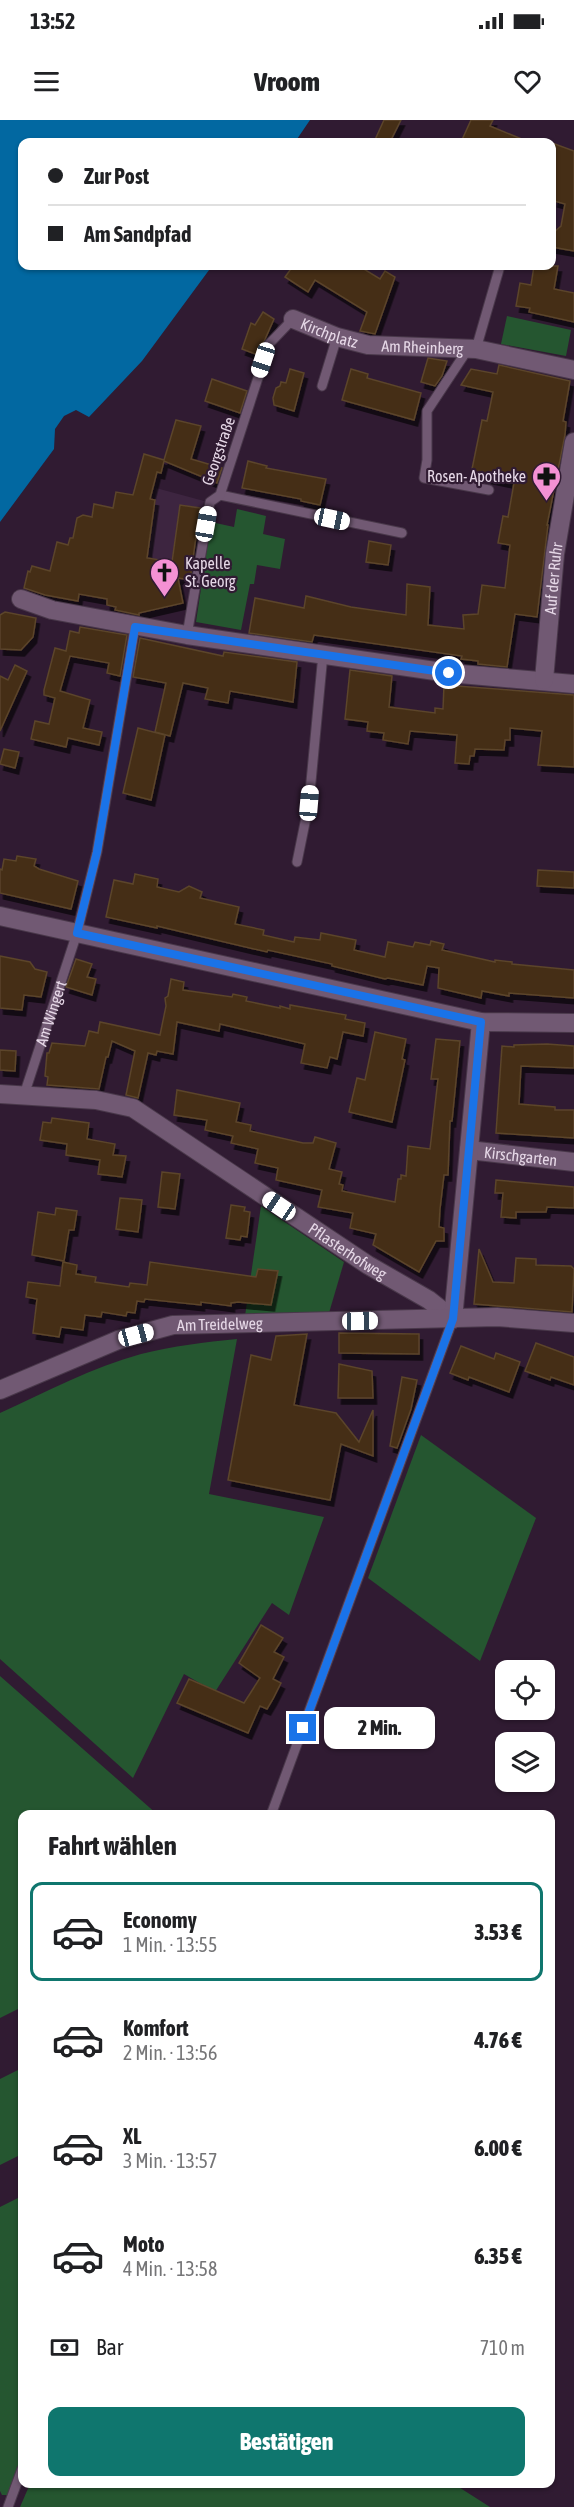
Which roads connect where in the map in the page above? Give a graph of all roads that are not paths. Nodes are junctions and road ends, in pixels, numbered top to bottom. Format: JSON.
{"nodes":[{"id":1,"x":499,"y":270,"type":"edge"},
{"id":2,"x":292,"y":319,"type":"joint"},
{"id":3,"x":337,"y":337,"type":"junction"},
{"id":4,"x":368,"y":345,"type":"joint"},
{"id":5,"x":472,"y":349,"type":"junction"},
{"id":6,"x":574,"y":370,"type":"edge"},
{"id":7,"x":322,"y":386,"type":"dead end"},
{"id":8,"x":574,"y":442,"type":"edge"},
{"id":9,"x":489,"y":490,"type":"dead end"},
{"id":10,"x":220,"y":495,"type":"junction"},
{"id":11,"x":402,"y":534,"type":"dead end"},
{"id":12,"x":21,"y":599,"type":"dead end"},
{"id":13,"x":135,"y":627,"type":"junction"},
{"id":14,"x":187,"y":635,"type":"junction"},
{"id":15,"x":323,"y":654,"type":"junction"},
{"id":16,"x":544,"y":681,"type":"junction"},
{"id":17,"x":574,"y":684,"type":"edge"},
{"id":18,"x":297,"y":862,"type":"dead end"},
{"id":19,"x":0,"y":916,"type":"edge"},
{"id":20,"x":77,"y":933,"type":"junction"},
{"id":21,"x":481,"y":1022,"type":"junction"},
{"id":22,"x":574,"y":1023,"type":"edge"},
{"id":23,"x":0,"y":1094,"type":"edge"},
{"id":24,"x":24,"y":1095,"type":"junction"},
{"id":25,"x":469,"y":1150,"type":"junction"},
{"id":26,"x":574,"y":1162,"type":"edge"},
{"id":27,"x":453,"y":1319,"type":"junction"},
{"id":28,"x":574,"y":1323,"type":"edge"},
{"id":29,"x":0,"y":1390,"type":"edge"},
{"id":30,"x":273,"y":1810,"type":"edge"},
{"id":31,"x":18,"y":2480,"type":"edge"},
{"id":32,"x":0,"y":2503,"type":"edge"},
{"id":33,"x":2,"y":2507,"type":"edge"},
{"id":34,"x":8,"y":2507,"type":"edge"}],
"edges":[{"from":1,"to":5,"type":"lane","name":"Am Rheinberg"},
{"from":2,"to":3,"type":"street","name":"Kirchplatz"},
{"from":2,"to":10,"type":"lane","name":"Georgstraße"},
{"from":3,"to":4,"type":"street","name":"Kirchplatz"},
{"from":3,"to":7,"type":"lane"},
{"from":4,"to":5,"type":"street","name":"Am Rheinberg"},
{"from":5,"to":6,"type":"street","name":"Am Rheinberg"},
{"from":5,"to":9,"type":"lane"},
{"from":8,"to":16,"type":"street","name":"Auf der Ruhr"},
{"from":10,"to":11,"type":"lane"},
{"from":10,"to":14,"type":"lane","name":"Georgstraße"},
{"from":12,"to":13,"type":"street"},
{"from":13,"to":14,"type":"street"},
{"from":13,"to":20,"type":"lane","name":"Am Wingert"},
{"from":14,"to":15,"type":"street"},
{"from":15,"to":16,"type":"street"},
{"from":15,"to":18,"type":"lane"},
{"from":16,"to":17,"type":"street"},
{"from":19,"to":20,"type":"street"},
{"from":20,"to":21,"type":"street"},
{"from":20,"to":24,"type":"lane","name":"Am Wingert"},
{"from":21,"to":22,"type":"street"},
{"from":21,"to":25,"type":"street"},
{"from":23,"to":24,"type":"street","name":"Pflasterhofweg"},
{"from":24,"to":27,"type":"street","name":"Pflasterhofweg"},
{"from":25,"to":26,"type":"street","name":"Kirschgarten"},
{"from":25,"to":27,"type":"street"},
{"from":27,"to":28,"type":"street"},
{"from":27,"to":29,"type":"street","name":"Am Treidelweg"},
{"from":27,"to":30,"type":"lane"},
{"from":31,"to":34,"type":"lane"},
{"from":32,"to":33,"type":"lane"}]}
